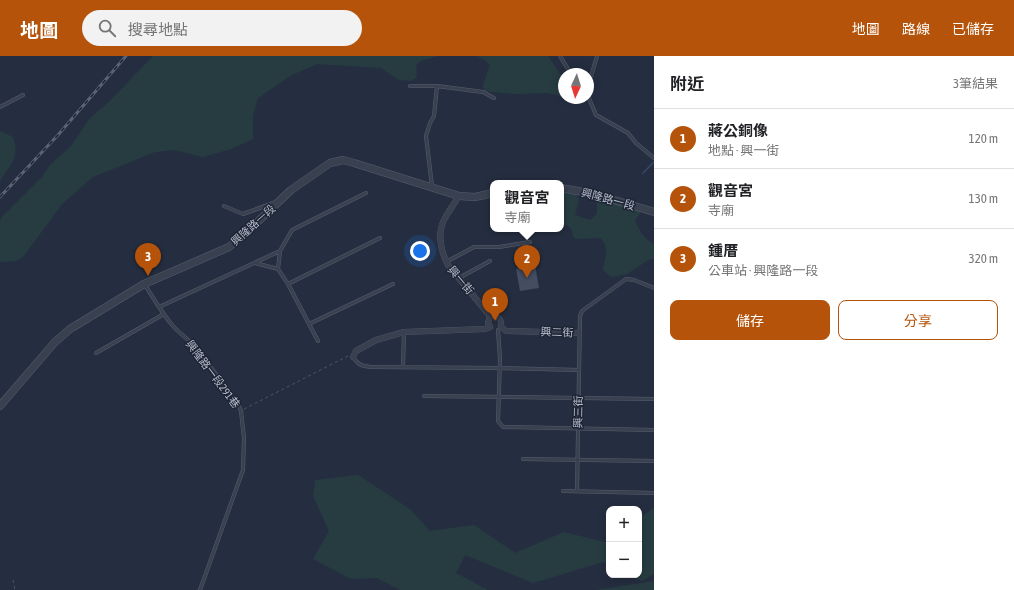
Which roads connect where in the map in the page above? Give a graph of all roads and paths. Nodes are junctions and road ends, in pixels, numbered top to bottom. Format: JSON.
{"nodes":[{"id":1,"x":560,"y":56,"type":"edge"},
{"id":2,"x":597,"y":56,"type":"edge"},
{"id":3,"x":568,"y":68,"type":"edge"},
{"id":4,"x":594,"y":68,"type":"edge"},
{"id":5,"x":410,"y":86,"type":"dead end"},
{"id":6,"x":437,"y":86,"type":"junction"},
{"id":7,"x":23,"y":95,"type":"dead end"},
{"id":8,"x":494,"y":98,"type":"dead end"},
{"id":9,"x":591,"y":104,"type":"edge"},
{"id":10,"x":0,"y":107,"type":"edge"},
{"id":11,"x":654,"y":158,"type":"edge"},
{"id":12,"x":433,"y":188,"type":"junction"},
{"id":13,"x":564,"y":189,"type":"edge"},
{"id":14,"x":366,"y":193,"type":"dead end"},
{"id":15,"x":490,"y":194,"type":"edge"},
{"id":16,"x":459,"y":196,"type":"junction"},
{"id":17,"x":281,"y":200,"type":"junction"},
{"id":18,"x":224,"y":206,"type":"dead end"},
{"id":19,"x":654,"y":212,"type":"edge"},
{"id":20,"x":380,"y":238,"type":"dead end"},
{"id":21,"x":530,"y":242,"type":"dead end"},
{"id":22,"x":280,"y":251,"type":"junction"},
{"id":23,"x":490,"y":261,"type":"dead end"},
{"id":24,"x":446,"y":262,"type":"junction"},
{"id":25,"x":255,"y":263,"type":"junction"},
{"id":26,"x":278,"y":269,"type":"junction"},
{"id":27,"x":459,"y":278,"type":"junction"},
{"id":28,"x":144,"y":284,"type":"junction"},
{"id":29,"x":288,"y":284,"type":"junction"},
{"id":30,"x":392,"y":284,"type":"dead end"},
{"id":31,"x":654,"y":288,"type":"edge"},
{"id":32,"x":159,"y":307,"type":"junction"},
{"id":33,"x":164,"y":314,"type":"junction"},
{"id":34,"x":490,"y":316,"type":"junction"},
{"id":35,"x":309,"y":324,"type":"junction"},
{"id":36,"x":490,"y":327,"type":"junction"},
{"id":37,"x":499,"y":329,"type":"junction"},
{"id":38,"x":404,"y":332,"type":"junction"},
{"id":39,"x":579,"y":333,"type":"junction"},
{"id":40,"x":318,"y":342,"type":"dead end"},
{"id":41,"x":96,"y":353,"type":"dead end"},
{"id":42,"x":354,"y":356,"type":"junction"},
{"id":43,"x":403,"y":367,"type":"junction"},
{"id":44,"x":499,"y":368,"type":"junction"},
{"id":45,"x":579,"y":370,"type":"junction"},
{"id":46,"x":424,"y":396,"type":"dead end"},
{"id":47,"x":499,"y":397,"type":"junction"},
{"id":48,"x":578,"y":398,"type":"junction"},
{"id":49,"x":654,"y":399,"type":"edge"},
{"id":50,"x":0,"y":406,"type":"edge"},
{"id":51,"x":241,"y":411,"type":"junction"},
{"id":52,"x":578,"y":428,"type":"junction"},
{"id":53,"x":654,"y":430,"type":"edge"},
{"id":54,"x":523,"y":459,"type":"dead end"},
{"id":55,"x":578,"y":460,"type":"junction"},
{"id":56,"x":654,"y":461,"type":"edge"},
{"id":57,"x":563,"y":491,"type":"dead end"},
{"id":58,"x":577,"y":491,"type":"junction"},
{"id":59,"x":654,"y":493,"type":"edge"},
{"id":60,"x":13,"y":580,"type":"dead end"},
{"id":61,"x":15,"y":590,"type":"edge"},
{"id":62,"x":200,"y":590,"type":"edge"}],
"edges":[{"from":1,"to":3,"type":"lane"},
{"from":2,"to":4,"type":"lane"},
{"from":5,"to":6,"type":"lane"},
{"from":6,"to":8,"type":"lane"},
{"from":6,"to":12,"type":"lane"},
{"from":7,"to":10,"type":"lane"},
{"from":9,"to":11,"type":"lane"},
{"from":12,"to":16,"type":"street","name":"興隆路一段"},
{"from":12,"to":17,"type":"street","name":"興隆路一段"},
{"from":13,"to":19,"type":"street","name":"興隆路一段"},
{"from":14,"to":22,"type":"lane"},
{"from":15,"to":16,"type":"street","name":"興隆路一段"},
{"from":16,"to":24,"type":"street","name":"興一街"},
{"from":17,"to":18,"type":"lane"},
{"from":17,"to":28,"type":"street","name":"興隆路一段"},
{"from":20,"to":29,"type":"lane"},
{"from":21,"to":24,"type":"lane"},
{"from":22,"to":25,"type":"lane"},
{"from":22,"to":26,"type":"lane"},
{"from":23,"to":27,"type":"lane"},
{"from":24,"to":27,"type":"street","name":"興一街"},
{"from":25,"to":26,"type":"lane"},
{"from":25,"to":32,"type":"lane"},
{"from":26,"to":29,"type":"lane"},
{"from":27,"to":34,"type":"street","name":"興一街"},
{"from":28,"to":32,"type":"lane","name":"興隆路一段291巷"},
{"from":28,"to":50,"type":"street","name":"興隆路一段"},
{"from":29,"to":35,"type":"lane"},
{"from":30,"to":35,"type":"lane"},
{"from":31,"to":39,"type":"lane","name":"興二街"},
{"from":32,"to":33,"type":"lane","name":"興隆路一段291巷"},
{"from":33,"to":41,"type":"lane"},
{"from":33,"to":51,"type":"lane","name":"興隆路一段291巷"},
{"from":34,"to":36,"type":"street"},
{"from":34,"to":37,"type":"street"},
{"from":35,"to":40,"type":"lane"},
{"from":36,"to":37,"type":"street"},
{"from":36,"to":38,"type":"street"},
{"from":37,"to":39,"type":"street","name":"興二街"},
{"from":37,"to":44,"type":"lane"},
{"from":38,"to":42,"type":"street"},
{"from":38,"to":43,"type":"lane"},
{"from":39,"to":45,"type":"lane","name":"興三街"},
{"from":42,"to":43,"type":"lane"},
{"from":42,"to":51,"type":"path"},
{"from":43,"to":44,"type":"lane"},
{"from":44,"to":45,"type":"lane"},
{"from":44,"to":47,"type":"lane"},
{"from":45,"to":48,"type":"lane","name":"興三街"},
{"from":46,"to":47,"type":"lane"},
{"from":47,"to":48,"type":"lane"},
{"from":47,"to":52,"type":"lane"},
{"from":48,"to":49,"type":"lane"},
{"from":48,"to":52,"type":"lane","name":"興三街"},
{"from":51,"to":62,"type":"lane","name":"興隆路一段291巷"},
{"from":52,"to":53,"type":"lane"},
{"from":52,"to":55,"type":"lane","name":"興三街"},
{"from":54,"to":55,"type":"lane"},
{"from":55,"to":56,"type":"lane"},
{"from":55,"to":58,"type":"lane","name":"興三街"},
{"from":57,"to":58,"type":"lane"},
{"from":58,"to":59,"type":"lane"},
{"from":60,"to":61,"type":"path"}]}
